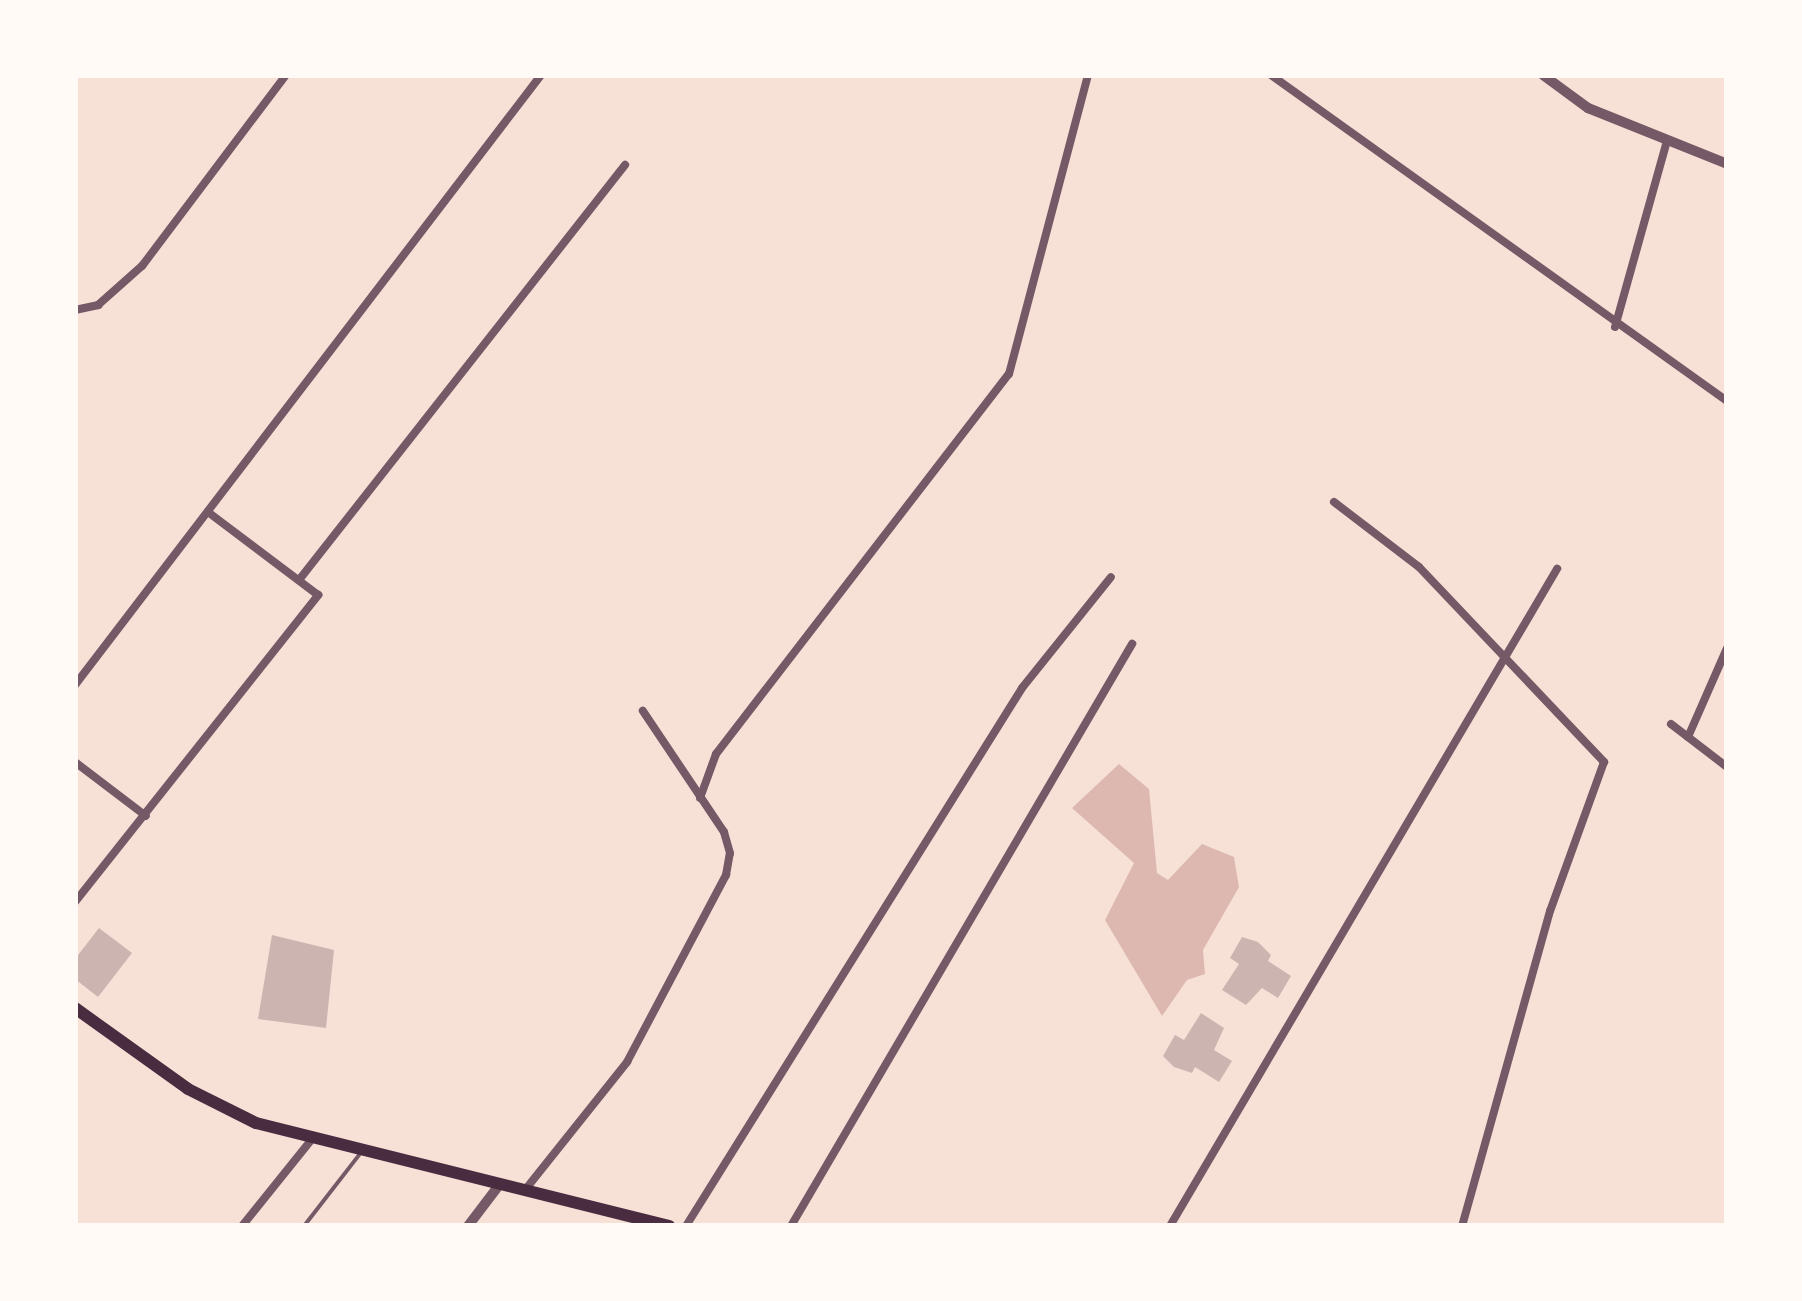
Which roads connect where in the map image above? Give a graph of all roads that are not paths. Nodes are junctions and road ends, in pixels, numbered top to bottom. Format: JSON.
{"nodes":[{"id":1,"x":286,"y":75,"type":"edge"},
{"id":2,"x":541,"y":75,"type":"edge"},
{"id":3,"x":1088,"y":75,"type":"edge"},
{"id":4,"x":1271,"y":75,"type":"edge"},
{"id":5,"x":1543,"y":75,"type":"edge"},
{"id":6,"x":1667,"y":141,"type":"junction"},
{"id":7,"x":1727,"y":164,"type":"edge"},
{"id":8,"x":625,"y":165,"type":"dead end"},
{"id":9,"x":75,"y":310,"type":"edge"},
{"id":10,"x":1614,"y":327,"type":"junction"},
{"id":11,"x":1727,"y":402,"type":"edge"},
{"id":12,"x":1334,"y":502,"type":"dead end"},
{"id":13,"x":209,"y":513,"type":"junction"},
{"id":14,"x":1557,"y":569,"type":"dead end"},
{"id":15,"x":1111,"y":577,"type":"dead end"},
{"id":16,"x":299,"y":580,"type":"junction"},
{"id":17,"x":1132,"y":644,"type":"dead end"},
{"id":18,"x":1727,"y":648,"type":"edge"},
{"id":19,"x":1506,"y":656,"type":"junction"},
{"id":20,"x":75,"y":685,"type":"edge"},
{"id":21,"x":643,"y":711,"type":"dead end"},
{"id":22,"x":1671,"y":724,"type":"dead end"},
{"id":23,"x":1688,"y":737,"type":"junction"},
{"id":24,"x":75,"y":762,"type":"edge"},
{"id":25,"x":1727,"y":766,"type":"edge"},
{"id":26,"x":700,"y":798,"type":"junction"},
{"id":27,"x":146,"y":816,"type":"junction"},
{"id":28,"x":75,"y":902,"type":"edge"},
{"id":29,"x":75,"y":1008,"type":"edge"},
{"id":30,"x":312,"y":1139,"type":"junction"},
{"id":31,"x":362,"y":1151,"type":"junction"},
{"id":32,"x":500,"y":1184,"type":"junction"},
{"id":33,"x":525,"y":1190,"type":"junction"},
{"id":34,"x":242,"y":1226,"type":"edge"},
{"id":35,"x":304,"y":1226,"type":"edge"},
{"id":36,"x":468,"y":1226,"type":"edge"},
{"id":37,"x":670,"y":1226,"type":"edge"},
{"id":38,"x":686,"y":1226,"type":"edge"},
{"id":39,"x":791,"y":1226,"type":"edge"},
{"id":40,"x":1170,"y":1226,"type":"edge"},
{"id":41,"x":1462,"y":1226,"type":"edge"}],
"edges":[{"from":1,"to":9,"type":"street"},
{"from":2,"to":13,"type":"street"},
{"from":3,"to":26,"type":"street"},
{"from":4,"to":10,"type":"street"},
{"from":5,"to":6,"type":"street"},
{"from":6,"to":7,"type":"street"},
{"from":6,"to":10,"type":"street"},
{"from":8,"to":16,"type":"street"},
{"from":10,"to":11,"type":"street"},
{"from":12,"to":19,"type":"street"},
{"from":13,"to":16,"type":"street"},
{"from":13,"to":20,"type":"street"},
{"from":14,"to":19,"type":"street"},
{"from":15,"to":38,"type":"street"},
{"from":16,"to":27,"type":"street"},
{"from":17,"to":39,"type":"street"},
{"from":18,"to":23,"type":"street"},
{"from":19,"to":40,"type":"street"},
{"from":19,"to":41,"type":"street"},
{"from":21,"to":26,"type":"street"},
{"from":22,"to":23,"type":"street"},
{"from":23,"to":25,"type":"street"},
{"from":24,"to":27,"type":"street"},
{"from":26,"to":33,"type":"street"},
{"from":27,"to":28,"type":"street"},
{"from":29,"to":30,"type":"main road"},
{"from":30,"to":31,"type":"main road"},
{"from":30,"to":34,"type":"street"},
{"from":31,"to":32,"type":"main road"},
{"from":31,"to":35,"type":"lane"},
{"from":32,"to":33,"type":"main road"},
{"from":32,"to":36,"type":"street"},
{"from":33,"to":37,"type":"main road"}]}
